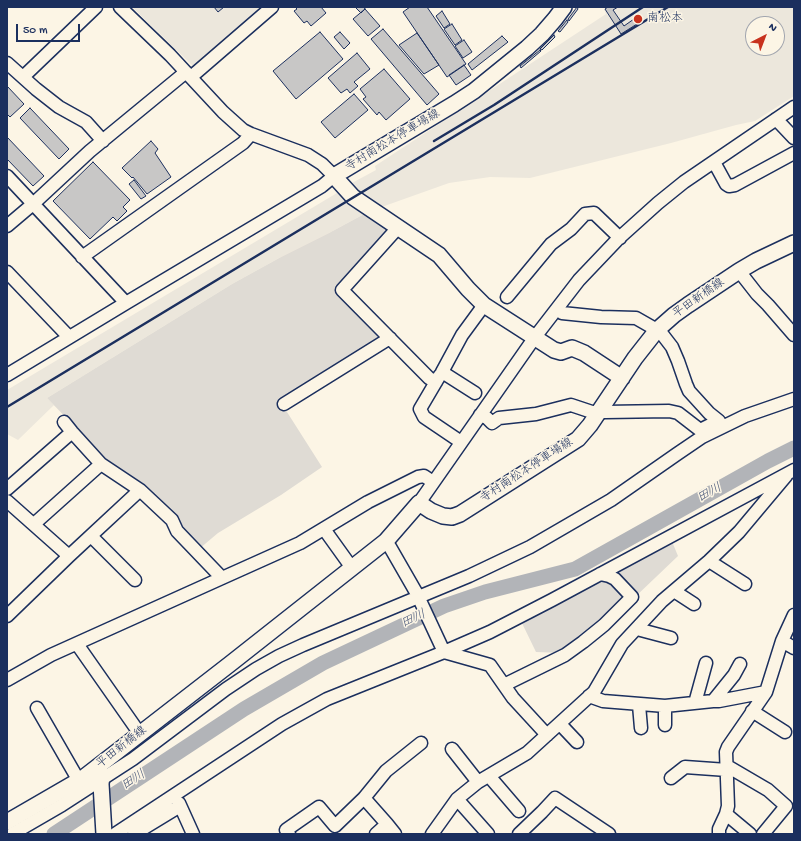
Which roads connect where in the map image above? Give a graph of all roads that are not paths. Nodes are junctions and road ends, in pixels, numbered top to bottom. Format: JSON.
{"nodes":[{"id":1,"x":96,"y":7,"type":"edge"},
{"id":2,"x":120,"y":7,"type":"edge"},
{"id":3,"x":272,"y":7,"type":"edge"},
{"id":4,"x":564,"y":7,"type":"edge"},
{"id":5,"x":7,"y":63,"type":"edge"},
{"id":6,"x":188,"y":75,"type":"junction"},
{"id":7,"x":22,"y":77,"type":"junction"},
{"id":8,"x":794,"y":107,"type":"edge"},
{"id":9,"x":776,"y":119,"type":"junction"},
{"id":10,"x":250,"y":134,"type":"junction"},
{"id":11,"x":794,"y":138,"type":"edge"},
{"id":12,"x":103,"y":141,"type":"junction"},
{"id":13,"x":794,"y":153,"type":"edge"},
{"id":14,"x":714,"y":162,"type":"junction"},
{"id":15,"x":7,"y":176,"type":"edge"},
{"id":16,"x":334,"y":176,"type":"junction"},
{"id":17,"x":33,"y":204,"type":"junction"},
{"id":18,"x":7,"y":226,"type":"edge"},
{"id":19,"x":397,"y":227,"type":"junction"},
{"id":20,"x":620,"y":238,"type":"junction"},
{"id":21,"x":794,"y":243,"type":"edge"},
{"id":22,"x":82,"y":257,"type":"junction"},
{"id":23,"x":739,"y":271,"type":"junction"},
{"id":24,"x":7,"y":272,"type":"edge"},
{"id":25,"x":507,"y":297,"type":"dead end"},
{"id":26,"x":126,"y":303,"type":"junction"},
{"id":27,"x":484,"y":305,"type":"junction"},
{"id":28,"x":562,"y":313,"type":"dead end"},
{"id":29,"x":657,"y":330,"type":"junction"},
{"id":30,"x":794,"y":335,"type":"edge"},
{"id":31,"x":69,"y":337,"type":"junction"},
{"id":32,"x":535,"y":337,"type":"junction"},
{"id":33,"x":390,"y":338,"type":"junction"},
{"id":34,"x":7,"y":375,"type":"edge"},
{"id":35,"x":439,"y":377,"type":"junction"},
{"id":36,"x":622,"y":378,"type":"junction"},
{"id":37,"x":475,"y":393,"type":"dead end"},
{"id":38,"x":794,"y":399,"type":"edge"},
{"id":39,"x":284,"y":404,"type":"dead end"},
{"id":40,"x":599,"y":412,"type":"junction"},
{"id":41,"x":752,"y":414,"type":"junction"},
{"id":42,"x":480,"y":415,"type":"junction"},
{"id":43,"x":719,"y":420,"type":"junction"},
{"id":44,"x":64,"y":422,"type":"dead end"},
{"id":45,"x":72,"y":432,"type":"junction"},
{"id":46,"x":461,"y":442,"type":"junction"},
{"id":47,"x":101,"y":464,"type":"junction"},
{"id":48,"x":792,"y":471,"type":"edge"},
{"id":49,"x":433,"y":482,"type":"junction"},
{"id":50,"x":7,"y":489,"type":"edge"},
{"id":51,"x":140,"y":490,"type":"junction"},
{"id":52,"x":7,"y":502,"type":"edge"},
{"id":53,"x":419,"y":503,"type":"junction"},
{"id":54,"x":34,"y":524,"type":"junction"},
{"id":55,"x":324,"y":529,"type":"junction"},
{"id":56,"x":91,"y":536,"type":"junction"},
{"id":57,"x":386,"y":541,"type":"junction"},
{"id":58,"x":69,"y":556,"type":"junction"},
{"id":59,"x":709,"y":561,"type":"junction"},
{"id":60,"x":352,"y":568,"type":"junction"},
{"id":61,"x":600,"y":574,"type":"junction"},
{"id":62,"x":222,"y":578,"type":"junction"},
{"id":63,"x":135,"y":580,"type":"dead end"},
{"id":64,"x":745,"y":584,"type":"dead end"},
{"id":65,"x":674,"y":591,"type":"junction"},
{"id":66,"x":419,"y":599,"type":"junction"},
{"id":67,"x":694,"y":604,"type":"dead end"},
{"id":68,"x":794,"y":615,"type":"edge"},
{"id":69,"x":7,"y":616,"type":"edge"},
{"id":70,"x":637,"y":629,"type":"junction"},
{"id":71,"x":671,"y":638,"type":"dead end"},
{"id":72,"x":782,"y":641,"type":"junction"},
{"id":73,"x":77,"y":644,"type":"junction"},
{"id":74,"x":794,"y":648,"type":"edge"},
{"id":75,"x":443,"y":651,"type":"junction"},
{"id":76,"x":706,"y":662,"type":"dead end"},
{"id":77,"x":230,"y":664,"type":"junction"},
{"id":78,"x":740,"y":664,"type":"dead end"},
{"id":79,"x":11,"y":677,"type":"edge"},
{"id":80,"x":504,"y":685,"type":"junction"},
{"id":81,"x":766,"y":692,"type":"junction"},
{"id":82,"x":589,"y":696,"type":"junction"},
{"id":83,"x":713,"y":701,"type":"junction"},
{"id":84,"x":695,"y":703,"type":"junction"},
{"id":85,"x":639,"y":704,"type":"junction"},
{"id":86,"x":665,"y":706,"type":"junction"},
{"id":87,"x":37,"y":708,"type":"dead end"},
{"id":88,"x":752,"y":711,"type":"junction"},
{"id":89,"x":560,"y":724,"type":"junction"},
{"id":90,"x":665,"y":725,"type":"dead end"},
{"id":91,"x":782,"y":727,"type":"dead end"},
{"id":92,"x":641,"y":728,"type":"dead end"},
{"id":93,"x":140,"y":734,"type":"junction"},
{"id":94,"x":547,"y":735,"type":"junction"},
{"id":95,"x":576,"y":742,"type":"dead end"},
{"id":96,"x":421,"y":743,"type":"dead end"},
{"id":97,"x":452,"y":749,"type":"dead end"},
{"id":98,"x":727,"y":768,"type":"junction"},
{"id":99,"x":489,"y":776,"type":"junction"},
{"id":100,"x":671,"y":778,"type":"dead end"},
{"id":101,"x":101,"y":780,"type":"junction"},
{"id":102,"x":79,"y":781,"type":"junction"},
{"id":103,"x":478,"y":782,"type":"junction"},
{"id":104,"x":187,"y":787,"type":"junction"},
{"id":105,"x":364,"y":798,"type":"junction"},
{"id":106,"x":457,"y":799,"type":"junction"},
{"id":107,"x":179,"y":804,"type":"junction"},
{"id":108,"x":519,"y":811,"type":"dead end"},
{"id":109,"x":726,"y":814,"type":"junction"},
{"id":110,"x":7,"y":822,"type":"edge"},
{"id":111,"x":387,"y":824,"type":"junction"},
{"id":112,"x":132,"y":829,"type":"edge"},
{"id":113,"x":12,"y":834,"type":"edge"},
{"id":114,"x":104,"y":834,"type":"edge"},
{"id":115,"x":115,"y":834,"type":"edge"},
{"id":116,"x":193,"y":834,"type":"edge"},
{"id":117,"x":289,"y":834,"type":"edge"},
{"id":118,"x":376,"y":834,"type":"edge"},
{"id":119,"x":395,"y":834,"type":"edge"},
{"id":120,"x":432,"y":834,"type":"edge"},
{"id":121,"x":488,"y":834,"type":"edge"},
{"id":122,"x":519,"y":834,"type":"edge"},
{"id":123,"x":609,"y":834,"type":"edge"},
{"id":124,"x":719,"y":834,"type":"edge"},
{"id":125,"x":750,"y":834,"type":"edge"},
{"id":126,"x":763,"y":834,"type":"edge"}],
"edges":[{"from":1,"to":7,"type":"street"},
{"from":2,"to":6,"type":"street"},
{"from":3,"to":6,"type":"street"},
{"from":4,"to":16,"type":"main road","name":"寺村南松本停車場線"},
{"from":5,"to":7,"type":"street"},
{"from":6,"to":10,"type":"street"},
{"from":6,"to":12,"type":"street"},
{"from":7,"to":12,"type":"street"},
{"from":8,"to":9,"type":"street"},
{"from":9,"to":11,"type":"street"},
{"from":9,"to":14,"type":"street"},
{"from":10,"to":16,"type":"street"},
{"from":10,"to":22,"type":"street"},
{"from":12,"to":17,"type":"street"},
{"from":13,"to":14,"type":"street"},
{"from":14,"to":20,"type":"street"},
{"from":15,"to":17,"type":"street"},
{"from":16,"to":19,"type":"main road","name":"寺村南松本停車場線"},
{"from":16,"to":26,"type":"street"},
{"from":17,"to":18,"type":"street"},
{"from":17,"to":22,"type":"street"},
{"from":19,"to":27,"type":"main road","name":"寺村南松本停車場線"},
{"from":19,"to":33,"type":"street"},
{"from":20,"to":25,"type":"street"},
{"from":20,"to":32,"type":"street"},
{"from":21,"to":23,"type":"main road","name":"平田新橋線"},
{"from":22,"to":26,"type":"street"},
{"from":23,"to":29,"type":"main road","name":"平田新橋線"},
{"from":23,"to":30,"type":"street"},
{"from":24,"to":31,"type":"street"},
{"from":26,"to":31,"type":"street"},
{"from":27,"to":32,"type":"main road","name":"寺村南松本停車場線"},
{"from":27,"to":35,"type":"street"},
{"from":28,"to":29,"type":"street"},
{"from":29,"to":36,"type":"main road","name":"平田新橋線"},
{"from":29,"to":43,"type":"street"},
{"from":31,"to":34,"type":"street"},
{"from":32,"to":36,"type":"main road","name":"寺村南松本停車場線"},
{"from":32,"to":42,"type":"street"},
{"from":33,"to":35,"type":"street"},
{"from":33,"to":39,"type":"street"},
{"from":35,"to":37,"type":"street"},
{"from":35,"to":46,"type":"street"},
{"from":36,"to":40,"type":"main road","name":"寺村南松本停車場線"},
{"from":38,"to":41,"type":"street"},
{"from":40,"to":42,"type":"street"},
{"from":40,"to":43,"type":"street"},
{"from":40,"to":53,"type":"main road","name":"寺村南松本停車場線"},
{"from":41,"to":43,"type":"street"},
{"from":41,"to":66,"type":"street"},
{"from":42,"to":46,"type":"street"},
{"from":44,"to":45,"type":"street"},
{"from":45,"to":47,"type":"street"},
{"from":45,"to":50,"type":"street"},
{"from":46,"to":49,"type":"street"},
{"from":47,"to":51,"type":"street"},
{"from":47,"to":54,"type":"street"},
{"from":48,"to":59,"type":"street"},
{"from":48,"to":61,"type":"street"},
{"from":49,"to":53,"type":"street"},
{"from":49,"to":55,"type":"street"},
{"from":51,"to":56,"type":"street"},
{"from":51,"to":62,"type":"street"},
{"from":52,"to":54,"type":"street"},
{"from":53,"to":57,"type":"main road"},
{"from":54,"to":58,"type":"street"},
{"from":55,"to":60,"type":"street"},
{"from":55,"to":62,"type":"street"},
{"from":56,"to":58,"type":"street"},
{"from":56,"to":63,"type":"street"},
{"from":57,"to":60,"type":"main road"},
{"from":57,"to":66,"type":"street"},
{"from":58,"to":69,"type":"street"},
{"from":59,"to":64,"type":"street"},
{"from":59,"to":65,"type":"street"},
{"from":60,"to":77,"type":"main road"},
{"from":61,"to":75,"type":"street"},
{"from":61,"to":80,"type":"street"},
{"from":62,"to":73,"type":"street"},
{"from":65,"to":67,"type":"street"},
{"from":65,"to":70,"type":"street"},
{"from":66,"to":75,"type":"street"},
{"from":66,"to":101,"type":"street"},
{"from":68,"to":72,"type":"street"},
{"from":70,"to":71,"type":"street"},
{"from":70,"to":82,"type":"street"},
{"from":72,"to":74,"type":"street"},
{"from":72,"to":81,"type":"street"},
{"from":73,"to":79,"type":"street"},
{"from":73,"to":93,"type":"street"},
{"from":75,"to":80,"type":"street"},
{"from":75,"to":104,"type":"street"},
{"from":76,"to":84,"type":"street"},
{"from":77,"to":93,"type":"main road","name":"平田新橋線"},
{"from":77,"to":101,"type":"main road"},
{"from":78,"to":83,"type":"street"},
{"from":80,"to":94,"type":"street"},
{"from":81,"to":83,"type":"street"},
{"from":81,"to":88,"type":"street"},
{"from":82,"to":85,"type":"street"},
{"from":82,"to":89,"type":"street"},
{"from":83,"to":84,"type":"street"},
{"from":84,"to":86,"type":"street"},
{"from":85,"to":86,"type":"street"},
{"from":85,"to":92,"type":"street"},
{"from":86,"to":90,"type":"street"},
{"from":87,"to":102,"type":"street"},
{"from":88,"to":91,"type":"street"},
{"from":88,"to":98,"type":"street"},
{"from":89,"to":94,"type":"street"},
{"from":89,"to":95,"type":"street"},
{"from":93,"to":102,"type":"main road","name":"平田新橋線"},
{"from":94,"to":99,"type":"street"},
{"from":96,"to":105,"type":"street"},
{"from":97,"to":103,"type":"street"},
{"from":98,"to":100,"type":"street"},
{"from":98,"to":109,"type":"street"},
{"from":98,"to":126,"type":"street"},
{"from":99,"to":103,"type":"street"},
{"from":99,"to":108,"type":"street"},
{"from":101,"to":110,"type":"main road"},
{"from":101,"to":113,"type":"street"},
{"from":101,"to":114,"type":"main road"},
{"from":102,"to":110,"type":"main road","name":"平田新橋線"},
{"from":103,"to":106,"type":"street"},
{"from":104,"to":107,"type":"street"},
{"from":104,"to":112,"type":"street"},
{"from":105,"to":111,"type":"street"},
{"from":105,"to":117,"type":"street"},
{"from":106,"to":120,"type":"street"},
{"from":106,"to":121,"type":"street"},
{"from":107,"to":112,"type":"street"},
{"from":107,"to":116,"type":"street"},
{"from":109,"to":124,"type":"street"},
{"from":109,"to":125,"type":"street"},
{"from":111,"to":118,"type":"street"},
{"from":111,"to":119,"type":"street"},
{"from":112,"to":115,"type":"street"},
{"from":122,"to":123,"type":"street"}]}
